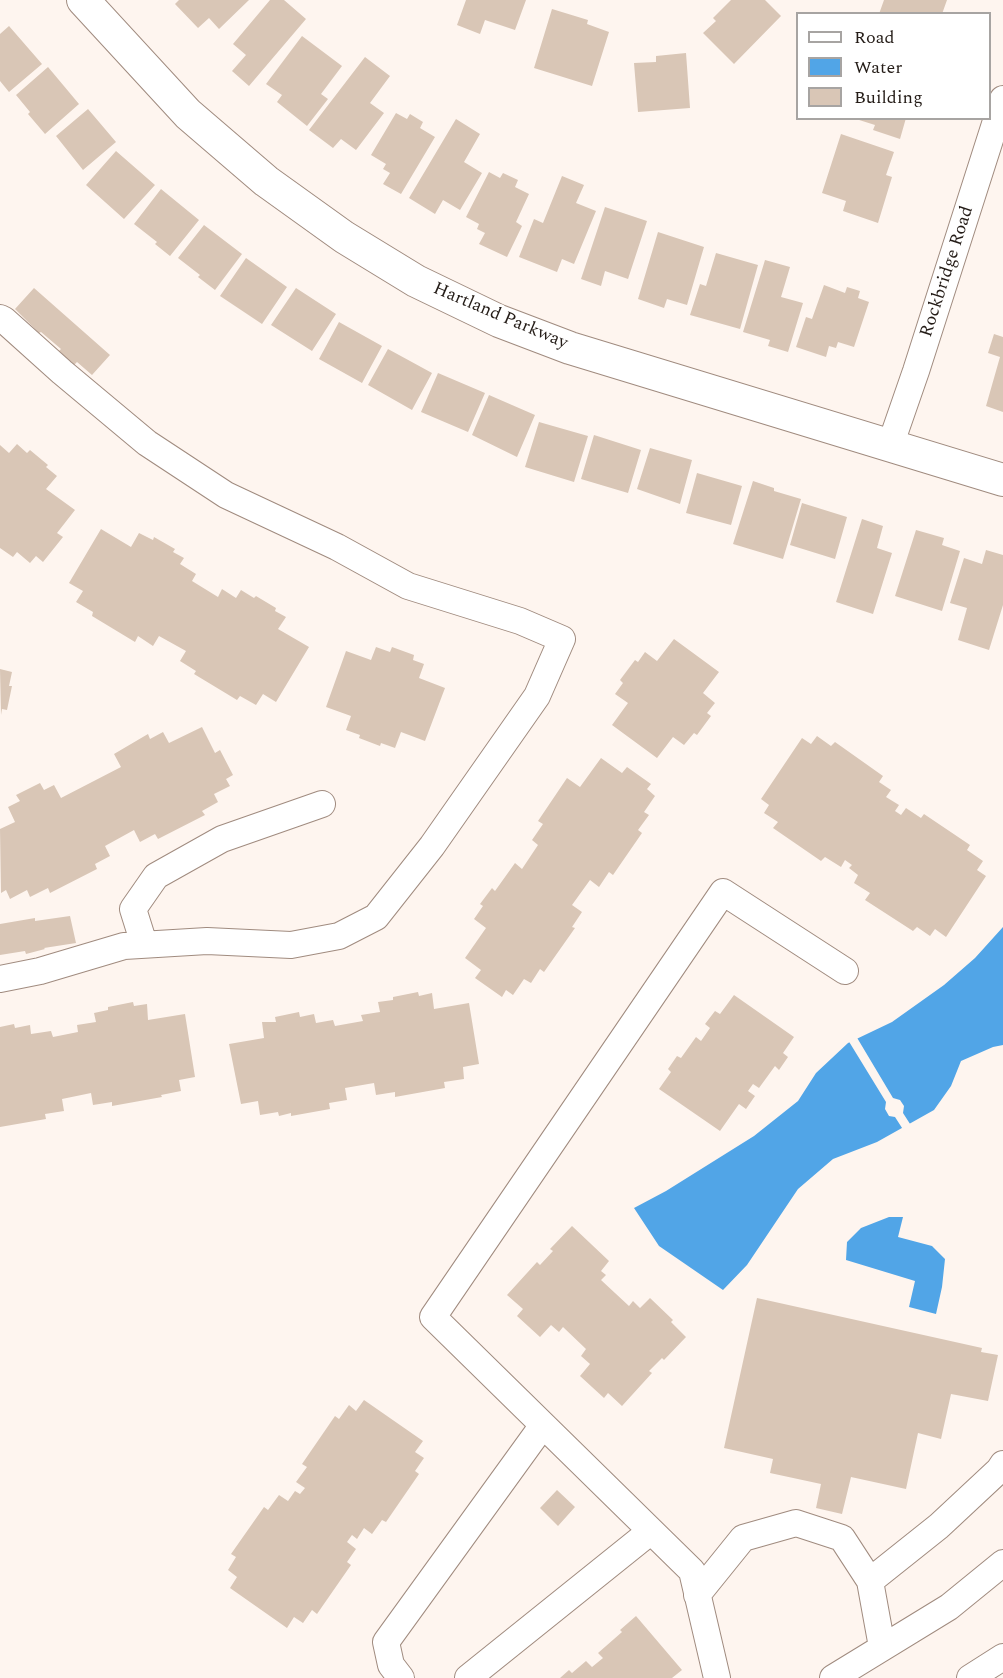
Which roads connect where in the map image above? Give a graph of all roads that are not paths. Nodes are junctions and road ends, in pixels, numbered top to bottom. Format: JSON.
{"nodes":[{"id":1,"x":83,"y":0,"type":"edge"},
{"id":2,"x":1003,"y":99,"type":"edge"},
{"id":3,"x":0,"y":318,"type":"edge"},
{"id":4,"x":890,"y":446,"type":"junction"},
{"id":5,"x":1003,"y":480,"type":"edge"},
{"id":6,"x":322,"y":804,"type":"dead end"},
{"id":7,"x":144,"y":944,"type":"junction"},
{"id":8,"x":845,"y":971,"type":"dead end"},
{"id":9,"x":0,"y":980,"type":"edge"},
{"id":10,"x":543,"y":1425,"type":"junction"},
{"id":11,"x":1003,"y":1464,"type":"edge"},
{"id":12,"x":651,"y":1532,"type":"junction"},
{"id":13,"x":1003,"y":1563,"type":"edge"},
{"id":14,"x":870,"y":1581,"type":"junction"},
{"id":15,"x":697,"y":1595,"type":"junction"},
{"id":16,"x":882,"y":1647,"type":"junction"},
{"id":17,"x":1003,"y":1657,"type":"edge"},
{"id":18,"x":401,"y":1678,"type":"edge"},
{"id":19,"x":468,"y":1678,"type":"edge"},
{"id":20,"x":717,"y":1678,"type":"edge"},
{"id":21,"x":833,"y":1678,"type":"edge"},
{"id":22,"x":970,"y":1678,"type":"edge"}],
"edges":[{"from":1,"to":4,"type":"street","name":"Hartland Parkway"},
{"from":2,"to":4,"type":"street","name":"Rockbridge Road"},
{"from":3,"to":7,"type":"street"},
{"from":4,"to":5,"type":"street","name":"Hartland Parkway"},
{"from":6,"to":7,"type":"street"},
{"from":7,"to":9,"type":"street"},
{"from":8,"to":10,"type":"street"},
{"from":10,"to":12,"type":"street"},
{"from":10,"to":18,"type":"street"},
{"from":11,"to":14,"type":"street"},
{"from":12,"to":15,"type":"street"},
{"from":12,"to":19,"type":"street"},
{"from":13,"to":16,"type":"street"},
{"from":14,"to":15,"type":"street"},
{"from":14,"to":16,"type":"street"},
{"from":15,"to":20,"type":"street"},
{"from":16,"to":21,"type":"street"},
{"from":17,"to":22,"type":"street"}]}
